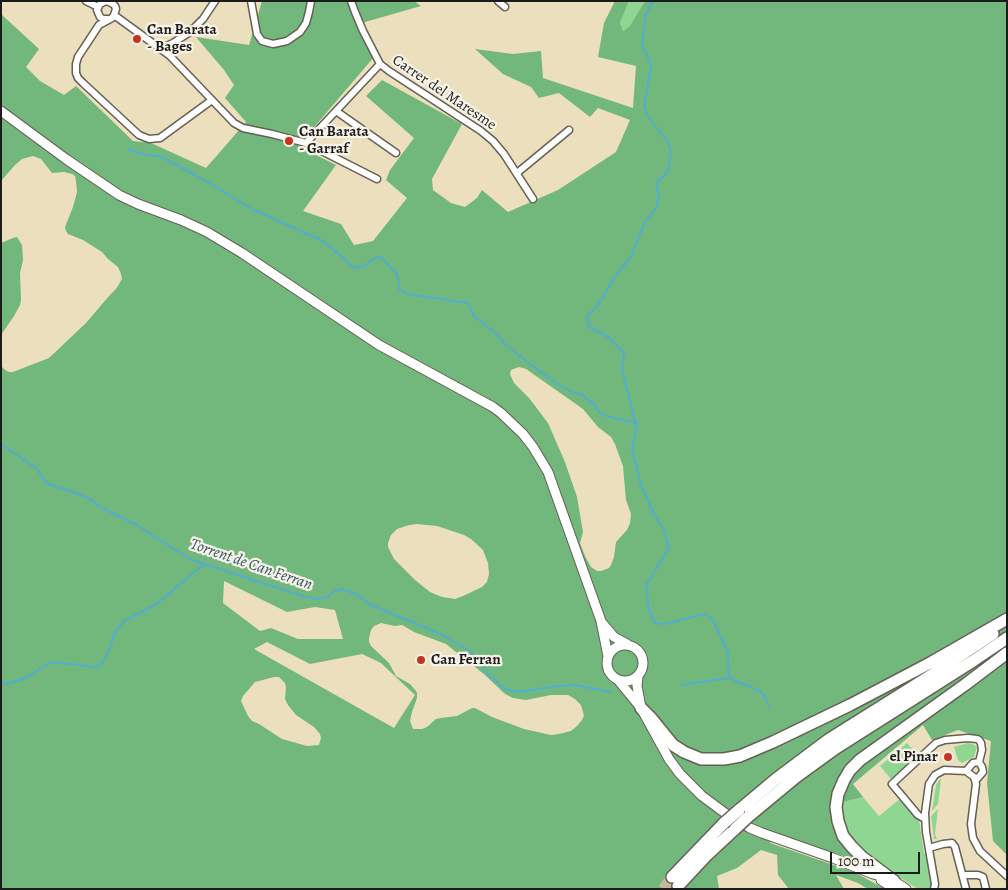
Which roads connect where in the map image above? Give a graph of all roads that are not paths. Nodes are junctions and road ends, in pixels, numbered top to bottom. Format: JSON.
{"nodes":[{"id":1,"x":86,"y":1,"type":"edge"},
{"id":2,"x":216,"y":1,"type":"edge"},
{"id":3,"x":251,"y":1,"type":"edge"},
{"id":4,"x":310,"y":1,"type":"edge"},
{"id":5,"x":351,"y":1,"type":"edge"},
{"id":6,"x":498,"y":1,"type":"edge"},
{"id":7,"x":110,"y":2,"type":"edge"},
{"id":8,"x":98,"y":7,"type":"junction"},
{"id":9,"x":505,"y":7,"type":"dead end"},
{"id":10,"x":112,"y":17,"type":"junction"},
{"id":11,"x":160,"y":49,"type":"junction"},
{"id":12,"x":380,"y":64,"type":"junction"},
{"id":13,"x":212,"y":100,"type":"junction"},
{"id":14,"x":1,"y":111,"type":"edge"},
{"id":15,"x":336,"y":111,"type":"junction"},
{"id":16,"x":569,"y":130,"type":"dead end"},
{"id":17,"x":306,"y":143,"type":"junction"},
{"id":18,"x":396,"y":153,"type":"dead end"},
{"id":19,"x":517,"y":173,"type":"junction"},
{"id":20,"x":376,"y":179,"type":"dead end"},
{"id":21,"x":533,"y":199,"type":"dead end"},
{"id":22,"x":1007,"y":619,"type":"edge"},
{"id":23,"x":601,"y":621,"type":"junction"},
{"id":24,"x":1007,"y":624,"type":"edge"},
{"id":25,"x":1007,"y":638,"type":"edge"},
{"id":26,"x":628,"y":644,"type":"junction"},
{"id":27,"x":1007,"y":653,"type":"edge"},
{"id":28,"x":608,"y":656,"type":"junction"},
{"id":29,"x":638,"y":676,"type":"junction"},
{"id":30,"x":618,"y":680,"type":"junction"},
{"id":31,"x":641,"y":708,"type":"junction"},
{"id":32,"x":979,"y":762,"type":"junction"},
{"id":33,"x":966,"y":772,"type":"junction"},
{"id":34,"x":976,"y":780,"type":"junction"},
{"id":35,"x":744,"y":813,"type":"junction"},
{"id":36,"x":925,"y":819,"type":"junction"},
{"id":37,"x":929,"y":848,"type":"junction"},
{"id":38,"x":934,"y":870,"type":"junction"},
{"id":39,"x":963,"y":876,"type":"junction"},
{"id":40,"x":1007,"y":876,"type":"edge"},
{"id":41,"x":675,"y":881,"type":"tunnel mouth"},
{"id":42,"x":894,"y":885,"type":"edge"},
{"id":43,"x":906,"y":889,"type":"edge"},
{"id":44,"x":934,"y":889,"type":"edge"},
{"id":45,"x":939,"y":889,"type":"edge"},
{"id":46,"x":966,"y":889,"type":"edge"},
{"id":47,"x":986,"y":889,"type":"edge"}],
"edges":[{"from":1,"to":8,"type":"street"},
{"from":2,"to":11,"type":"street"},
{"from":3,"to":4,"type":"street"},
{"from":5,"to":12,"type":"street","name":"Carrer del Maresme"},
{"from":6,"to":9,"type":"street"},
{"from":7,"to":8,"type":"street"},
{"from":7,"to":10,"type":"street"},
{"from":8,"to":10,"type":"street"},
{"from":10,"to":11,"type":"street"},
{"from":10,"to":13,"type":"street"},
{"from":11,"to":13,"type":"street"},
{"from":12,"to":15,"type":"street"},
{"from":12,"to":19,"type":"street","name":"Carrer del Maresme"},
{"from":13,"to":17,"type":"street"},
{"from":14,"to":23,"type":"main road"},
{"from":15,"to":17,"type":"street"},
{"from":15,"to":18,"type":"street"},
{"from":16,"to":19,"type":"street"},
{"from":17,"to":20,"type":"street"},
{"from":19,"to":21,"type":"street","name":"Carrer del Maresme"},
{"from":22,"to":31,"type":"highway"},
{"from":23,"to":26,"type":"main road"},
{"from":23,"to":28,"type":"main road"},
{"from":24,"to":35,"type":"highway"},
{"from":25,"to":35,"type":"highway"},
{"from":26,"to":28,"type":"main road"},
{"from":26,"to":29,"type":"main road"},
{"from":27,"to":42,"type":"highway"},
{"from":28,"to":30,"type":"main road"},
{"from":29,"to":30,"type":"main road"},
{"from":29,"to":31,"type":"main road"},
{"from":30,"to":31,"type":"main road"},
{"from":31,"to":42,"type":"main road"},
{"from":32,"to":33,"type":"street"},
{"from":32,"to":34,"type":"street"},
{"from":32,"to":36,"type":"street"},
{"from":33,"to":34,"type":"street"},
{"from":33,"to":36,"type":"street"},
{"from":34,"to":40,"type":"street"},
{"from":35,"to":41,"type":"highway","bridge":true},
{"from":36,"to":37,"type":"street"},
{"from":37,"to":38,"type":"street"},
{"from":37,"to":39,"type":"street"},
{"from":38,"to":44,"type":"street"},
{"from":38,"to":45,"type":"street"},
{"from":39,"to":46,"type":"street"},
{"from":39,"to":47,"type":"street"},
{"from":42,"to":43,"type":"main road"}]}
